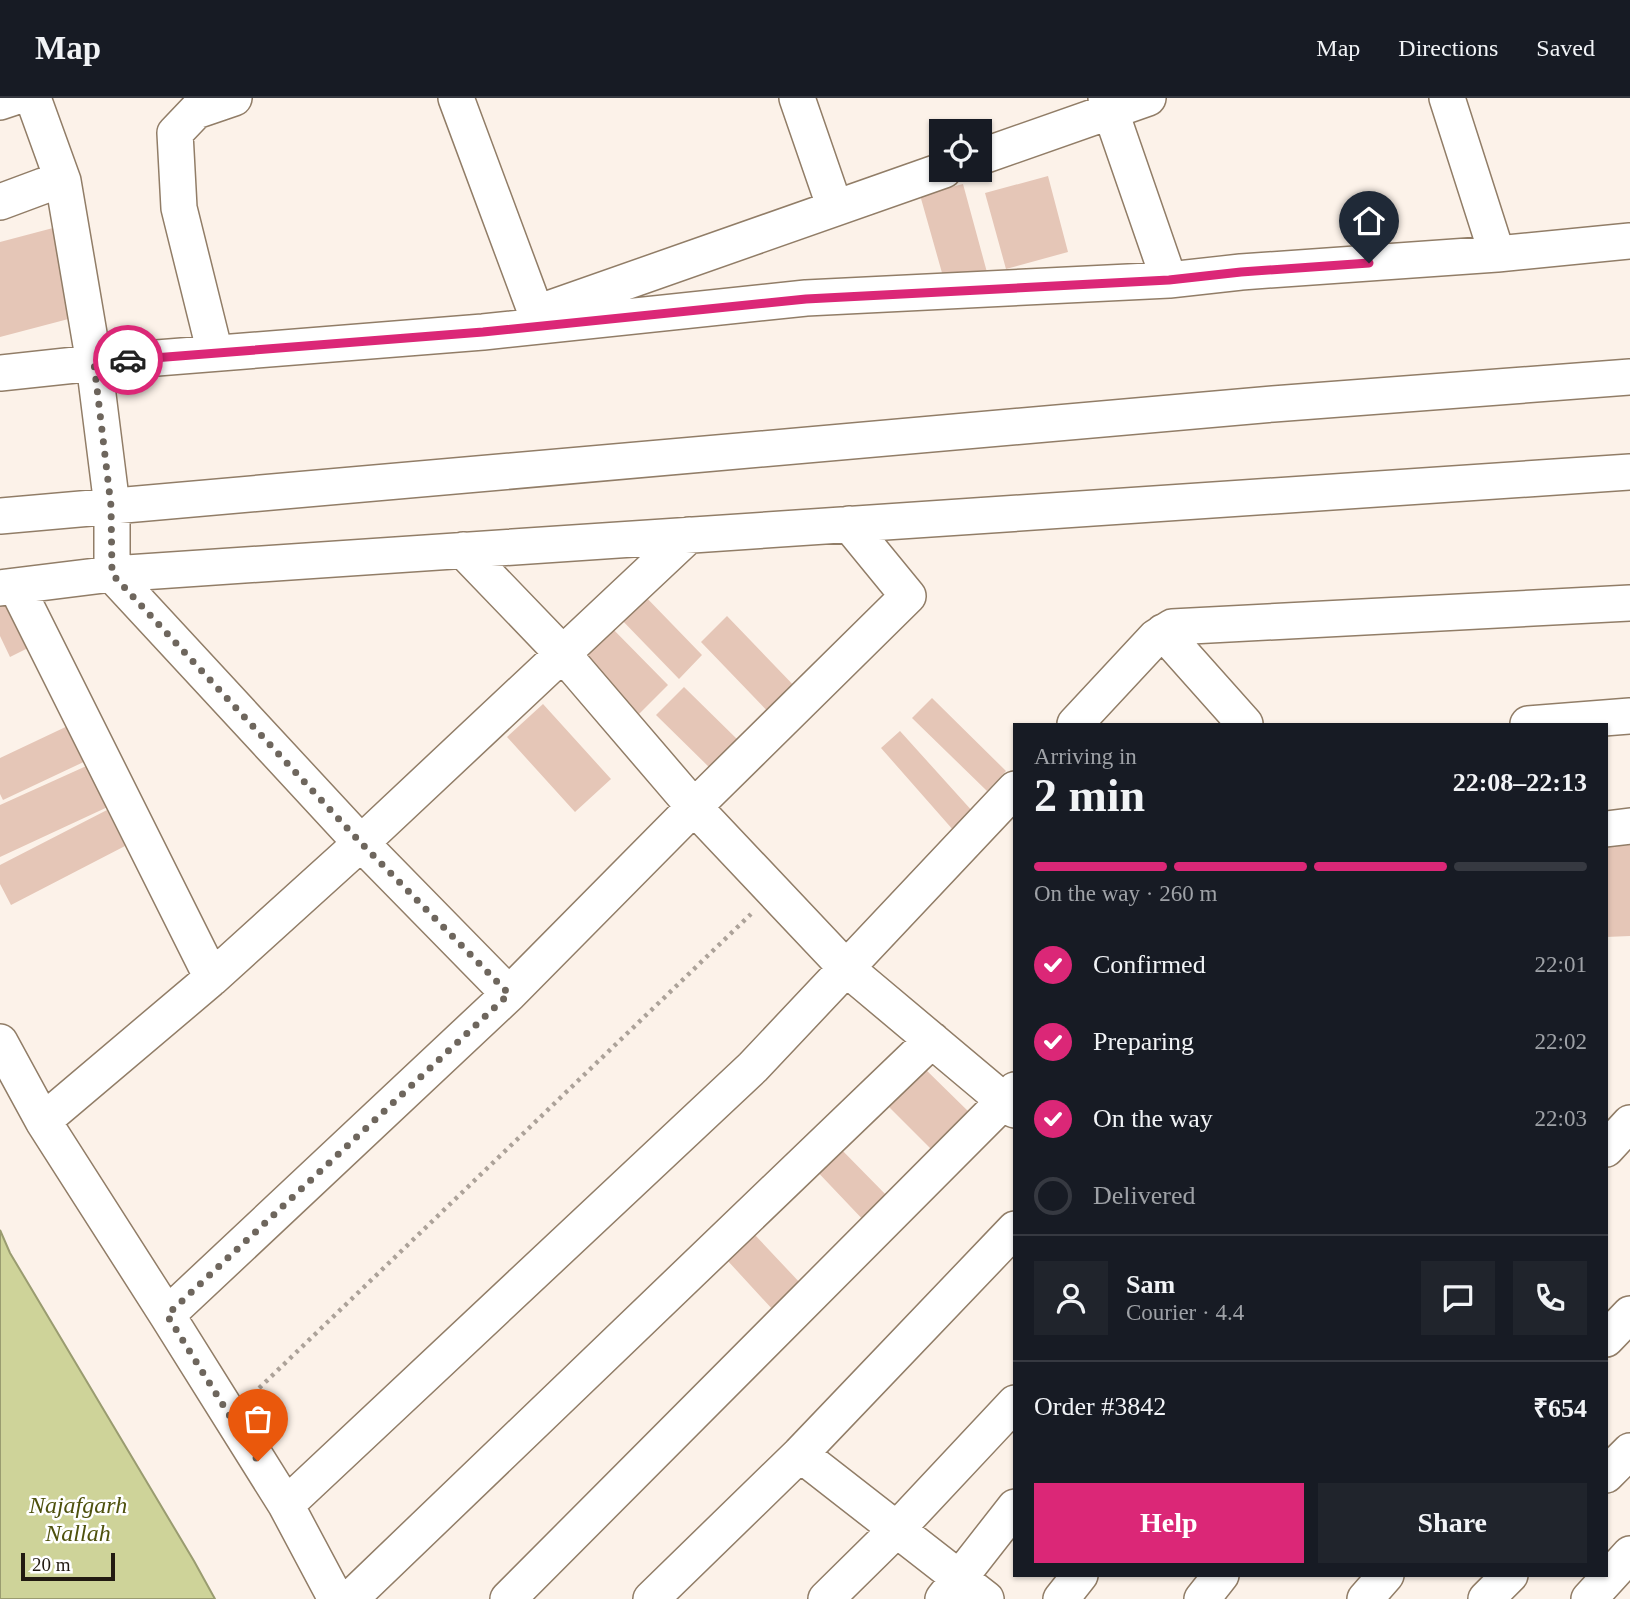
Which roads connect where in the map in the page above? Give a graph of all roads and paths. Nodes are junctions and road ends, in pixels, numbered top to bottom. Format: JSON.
{"nodes":[{"id":1,"x":12,"y":98,"type":"edge"},
{"id":2,"x":33,"y":98,"type":"edge"},
{"id":3,"x":234,"y":98,"type":"edge"},
{"id":4,"x":456,"y":98,"type":"edge"},
{"id":5,"x":797,"y":98,"type":"edge"},
{"id":6,"x":1147,"y":98,"type":"edge"},
{"id":7,"x":1447,"y":98,"type":"edge"},
{"id":8,"x":0,"y":102,"type":"edge"},
{"id":9,"x":1108,"y":104,"type":"edge"},
{"id":10,"x":992,"y":152,"type":"edge"},
{"id":11,"x":929,"y":175,"type":"edge"},
{"id":12,"x":63,"y":181,"type":"junction"},
{"id":13,"x":0,"y":202,"type":"edge"},
{"id":14,"x":835,"y":208,"type":"junction"},
{"id":15,"x":1630,"y":241,"type":"edge"},
{"id":16,"x":1497,"y":254,"type":"junction"},
{"id":17,"x":1169,"y":280,"type":"junction"},
{"id":18,"x":536,"y":313,"type":"junction"},
{"id":19,"x":483,"y":332,"type":"junction"},
{"id":20,"x":215,"y":353,"type":"junction"},
{"id":21,"x":94,"y":363,"type":"junction"},
{"id":22,"x":0,"y":373,"type":"edge"},
{"id":23,"x":1630,"y":377,"type":"edge"},
{"id":24,"x":1630,"y":472,"type":"edge"},
{"id":25,"x":1630,"y":498,"type":"edge"},
{"id":26,"x":111,"y":506,"type":"junction"},
{"id":27,"x":0,"y":516,"type":"edge"},
{"id":28,"x":849,"y":524,"type":"junction"},
{"id":29,"x":689,"y":535,"type":"junction"},
{"id":30,"x":463,"y":550,"type":"junction"},
{"id":31,"x":112,"y":574,"type":"junction"},
{"id":32,"x":8,"y":587,"type":"edge"},
{"id":33,"x":1630,"y":603,"type":"edge"},
{"id":34,"x":1163,"y":632,"type":"junction"},
{"id":35,"x":562,"y":653,"type":"junction"},
{"id":36,"x":1630,"y":716,"type":"edge"},
{"id":37,"x":1076,"y":723,"type":"edge"},
{"id":38,"x":1244,"y":723,"type":"edge"},
{"id":39,"x":1541,"y":723,"type":"edge"},
{"id":40,"x":1013,"y":791,"type":"edge"},
{"id":41,"x":694,"y":807,"type":"junction"},
{"id":42,"x":1630,"y":826,"type":"edge"},
{"id":43,"x":1608,"y":829,"type":"edge"},
{"id":44,"x":361,"y":843,"type":"junction"},
{"id":45,"x":774,"y":892,"type":"junction"},
{"id":46,"x":847,"y":969,"type":"junction"},
{"id":47,"x":212,"y":978,"type":"junction"},
{"id":48,"x":509,"y":994,"type":"junction"},
{"id":49,"x":932,"y":1040,"type":"junction"},
{"id":50,"x":0,"y":1042,"type":"edge"},
{"id":51,"x":1012,"y":1100,"type":"edge"},
{"id":52,"x":43,"y":1121,"type":"junction"},
{"id":53,"x":1630,"y":1123,"type":"edge"},
{"id":54,"x":1608,"y":1147,"type":"edge"},
{"id":55,"x":1013,"y":1231,"type":"edge"},
{"id":56,"x":1630,"y":1314,"type":"edge"},
{"id":57,"x":167,"y":1315,"type":"junction"},
{"id":58,"x":1608,"y":1337,"type":"edge"},
{"id":59,"x":1013,"y":1405,"type":"edge"},
{"id":60,"x":230,"y":1416,"type":"junction"},
{"id":61,"x":1630,"y":1451,"type":"edge"},
{"id":62,"x":800,"y":1454,"type":"junction"},
{"id":63,"x":1608,"y":1473,"type":"edge"},
{"id":64,"x":286,"y":1505,"type":"junction"},
{"id":65,"x":1013,"y":1510,"type":"edge"},
{"id":66,"x":896,"y":1530,"type":"junction"},
{"id":67,"x":1626,"y":1565,"type":"edge"},
{"id":68,"x":1078,"y":1577,"type":"edge"},
{"id":69,"x":1219,"y":1577,"type":"edge"},
{"id":70,"x":1384,"y":1577,"type":"edge"},
{"id":71,"x":1508,"y":1577,"type":"edge"},
{"id":72,"x":963,"y":1593,"type":"edge"},
{"id":73,"x":336,"y":1599,"type":"edge"},
{"id":74,"x":350,"y":1599,"type":"edge"},
{"id":75,"x":508,"y":1599,"type":"edge"},
{"id":76,"x":651,"y":1599,"type":"edge"},
{"id":77,"x":826,"y":1599,"type":"edge"},
{"id":78,"x":1061,"y":1599,"type":"edge"},
{"id":79,"x":1202,"y":1599,"type":"edge"},
{"id":80,"x":1365,"y":1599,"type":"edge"},
{"id":81,"x":1486,"y":1599,"type":"edge"},
{"id":82,"x":1589,"y":1599,"type":"edge"}],
"edges":[{"from":1,"to":8,"type":"street"},
{"from":2,"to":12,"type":"street"},
{"from":3,"to":20,"type":"street"},
{"from":4,"to":18,"type":"street"},
{"from":5,"to":14,"type":"street"},
{"from":6,"to":9,"type":"street"},
{"from":7,"to":16,"type":"street"},
{"from":9,"to":10,"type":"street"},
{"from":9,"to":17,"type":"street"},
{"from":11,"to":14,"type":"street"},
{"from":12,"to":13,"type":"street"},
{"from":12,"to":21,"type":"street"},
{"from":14,"to":18,"type":"street"},
{"from":15,"to":16,"type":"street"},
{"from":16,"to":17,"type":"street"},
{"from":17,"to":19,"type":"street"},
{"from":18,"to":19,"type":"street"},
{"from":19,"to":20,"type":"street"},
{"from":20,"to":21,"type":"street"},
{"from":21,"to":22,"type":"street"},
{"from":21,"to":26,"type":"street"},
{"from":23,"to":26,"type":"street"},
{"from":24,"to":25,"type":"street"},
{"from":24,"to":28,"type":"street"},
{"from":26,"to":27,"type":"street"},
{"from":26,"to":31,"type":"street"},
{"from":28,"to":29,"type":"street"},
{"from":28,"to":41,"type":"street"},
{"from":29,"to":30,"type":"street"},
{"from":29,"to":35,"type":"street"},
{"from":30,"to":31,"type":"street"},
{"from":30,"to":35,"type":"street"},
{"from":31,"to":32,"type":"street"},
{"from":31,"to":44,"type":"street"},
{"from":32,"to":47,"type":"street"},
{"from":33,"to":34,"type":"street"},
{"from":34,"to":37,"type":"street"},
{"from":34,"to":38,"type":"street"},
{"from":35,"to":41,"type":"street"},
{"from":35,"to":44,"type":"street"},
{"from":36,"to":39,"type":"street"},
{"from":40,"to":46,"type":"street"},
{"from":41,"to":45,"type":"street"},
{"from":41,"to":48,"type":"street"},
{"from":42,"to":43,"type":"street"},
{"from":44,"to":47,"type":"street"},
{"from":44,"to":48,"type":"street"},
{"from":45,"to":46,"type":"street"},
{"from":45,"to":60,"type":"path"},
{"from":46,"to":49,"type":"street"},
{"from":46,"to":64,"type":"street"},
{"from":47,"to":52,"type":"street"},
{"from":48,"to":57,"type":"street"},
{"from":49,"to":51,"type":"street"},
{"from":49,"to":74,"type":"street"},
{"from":50,"to":52,"type":"street"},
{"from":51,"to":75,"type":"street"},
{"from":52,"to":57,"type":"street"},
{"from":53,"to":54,"type":"street"},
{"from":55,"to":62,"type":"street"},
{"from":56,"to":58,"type":"street"},
{"from":57,"to":60,"type":"street"},
{"from":59,"to":66,"type":"street"},
{"from":60,"to":64,"type":"street"},
{"from":61,"to":63,"type":"street"},
{"from":62,"to":66,"type":"street"},
{"from":62,"to":76,"type":"street"},
{"from":64,"to":73,"type":"street"},
{"from":65,"to":72,"type":"street"},
{"from":66,"to":72,"type":"street"},
{"from":66,"to":77,"type":"street"},
{"from":67,"to":82,"type":"street"},
{"from":68,"to":78,"type":"street"},
{"from":69,"to":79,"type":"street"},
{"from":70,"to":80,"type":"street"},
{"from":71,"to":81,"type":"street"}]}
